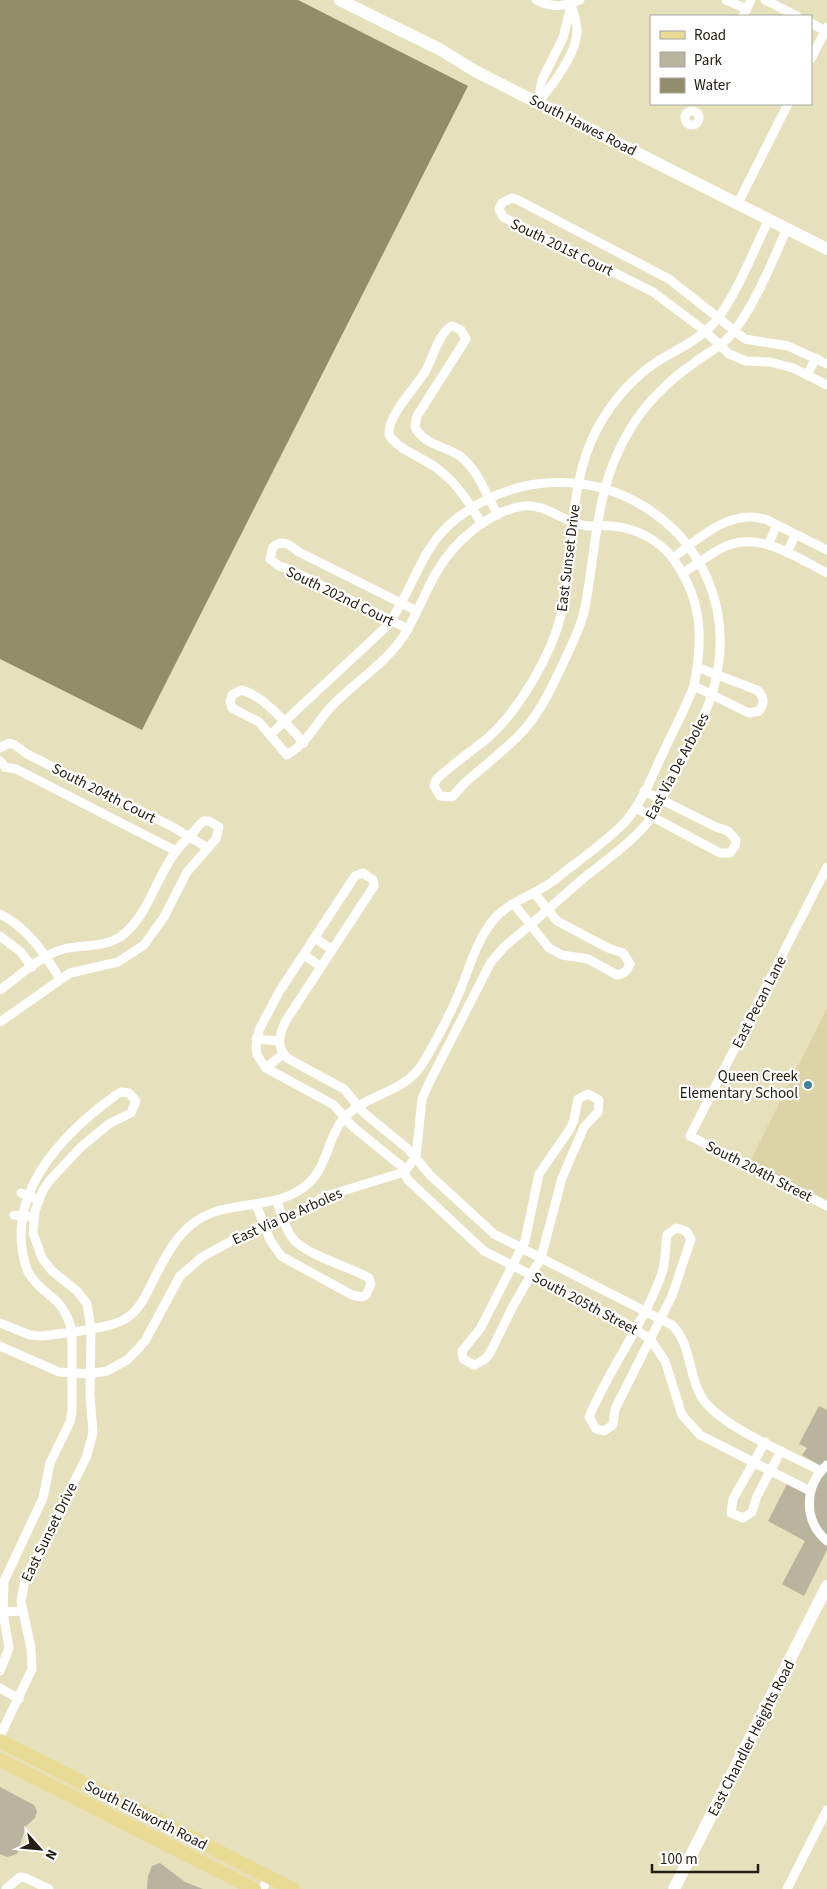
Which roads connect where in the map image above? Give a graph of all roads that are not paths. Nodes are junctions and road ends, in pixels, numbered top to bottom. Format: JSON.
{"nodes":[{"id":1,"x":340,"y":0,"type":"edge"},
{"id":2,"x":536,"y":0,"type":"edge"},
{"id":3,"x":580,"y":0,"type":"edge"},
{"id":4,"x":726,"y":0,"type":"edge"},
{"id":5,"x":751,"y":0,"type":"edge"},
{"id":6,"x":765,"y":0,"type":"edge"},
{"id":7,"x":571,"y":4,"type":"junction"},
{"id":8,"x":745,"y":13,"type":"edge"},
{"id":9,"x":795,"y":15,"type":"edge"},
{"id":10,"x":812,"y":23,"type":"edge"},
{"id":11,"x":826,"y":29,"type":"edge"},
{"id":12,"x":560,"y":45,"type":"junction"},
{"id":13,"x":571,"y":51,"type":"junction"},
{"id":14,"x":812,"y":57,"type":"edge"},
{"id":15,"x":538,"y":102,"type":"junction"},
{"id":16,"x":787,"y":105,"type":"edge"},
{"id":17,"x":738,"y":203,"type":"junction"},
{"id":18,"x":769,"y":219,"type":"junction"},
{"id":19,"x":787,"y":228,"type":"junction"},
{"id":20,"x":827,"y":249,"type":"edge"},
{"id":21,"x":719,"y":317,"type":"junction"},
{"id":22,"x":734,"y":330,"type":"junction"},
{"id":23,"x":705,"y":331,"type":"junction"},
{"id":24,"x":719,"y":346,"type":"junction"},
{"id":25,"x":800,"y":351,"type":"junction"},
{"id":26,"x":816,"y":358,"type":"junction"},
{"id":27,"x":827,"y":364,"type":"edge"},
{"id":28,"x":791,"y":367,"type":"junction"},
{"id":29,"x":807,"y":375,"type":"junction"},
{"id":30,"x":827,"y":385,"type":"edge"},
{"id":31,"x":577,"y":483,"type":"junction"},
{"id":32,"x":604,"y":488,"type":"junction"},
{"id":33,"x":488,"y":498,"type":"junction"},
{"id":34,"x":472,"y":508,"type":"junction"},
{"id":35,"x":498,"y":515,"type":"junction"},
{"id":36,"x":573,"y":523,"type":"junction"},
{"id":37,"x":482,"y":524,"type":"junction"},
{"id":38,"x":596,"y":526,"type":"junction"},
{"id":39,"x":777,"y":526,"type":"junction"},
{"id":40,"x":796,"y":535,"type":"junction"},
{"id":41,"x":768,"y":545,"type":"junction"},
{"id":42,"x":688,"y":547,"type":"junction"},
{"id":43,"x":827,"y":550,"type":"edge"},
{"id":44,"x":787,"y":553,"type":"junction"},
{"id":45,"x":673,"y":558,"type":"junction"},
{"id":46,"x":698,"y":563,"type":"junction"},
{"id":47,"x":683,"y":573,"type":"junction"},
{"id":48,"x":827,"y":573,"type":"edge"},
{"id":49,"x":401,"y":603,"type":"junction"},
{"id":50,"x":418,"y":611,"type":"junction"},
{"id":51,"x":391,"y":620,"type":"junction"},
{"id":52,"x":408,"y":629,"type":"junction"},
{"id":53,"x":699,"y":668,"type":"junction"},
{"id":54,"x":717,"y":674,"type":"junction"},
{"id":55,"x":694,"y":686,"type":"junction"},
{"id":56,"x":712,"y":694,"type":"junction"},
{"id":57,"x":284,"y":722,"type":"junction"},
{"id":58,"x":270,"y":735,"type":"junction"},
{"id":59,"x":304,"y":743,"type":"junction"},
{"id":60,"x":0,"y":748,"type":"edge"},
{"id":61,"x":0,"y":761,"type":"edge"},
{"id":62,"x":644,"y":791,"type":"junction"},
{"id":63,"x":661,"y":800,"type":"junction"},
{"id":64,"x":636,"y":808,"type":"junction"},
{"id":65,"x":652,"y":816,"type":"junction"},
{"id":66,"x":189,"y":837,"type":"junction"},
{"id":67,"x":208,"y":848,"type":"junction"},
{"id":68,"x":176,"y":850,"type":"junction"},
{"id":69,"x":827,"y":867,"type":"edge"},
{"id":70,"x":535,"y":894,"type":"junction"},
{"id":71,"x":514,"y":904,"type":"junction"},
{"id":72,"x":547,"y":910,"type":"junction"},
{"id":73,"x":0,"y":914,"type":"edge"},
{"id":74,"x":529,"y":926,"type":"junction"},
{"id":75,"x":0,"y":936,"type":"edge"},
{"id":76,"x":315,"y":938,"type":"junction"},
{"id":77,"x":332,"y":949,"type":"junction"},
{"id":78,"x":304,"y":955,"type":"junction"},
{"id":79,"x":47,"y":958,"type":"junction"},
{"id":80,"x":320,"y":966,"type":"junction"},
{"id":81,"x":32,"y":967,"type":"junction"},
{"id":82,"x":60,"y":979,"type":"junction"},
{"id":83,"x":0,"y":990,"type":"edge"},
{"id":84,"x":0,"y":1022,"type":"edge"},
{"id":85,"x":256,"y":1039,"type":"junction"},
{"id":86,"x":279,"y":1041,"type":"junction"},
{"id":87,"x":283,"y":1054,"type":"junction"},
{"id":88,"x":266,"y":1068,"type":"junction"},
{"id":89,"x":359,"y":1104,"type":"junction"},
{"id":90,"x":344,"y":1117,"type":"junction"},
{"id":91,"x":690,"y":1136,"type":"joint"},
{"id":92,"x":416,"y":1157,"type":"junction"},
{"id":93,"x":404,"y":1172,"type":"junction"},
{"id":94,"x":21,"y":1193,"type":"junction"},
{"id":95,"x":39,"y":1200,"type":"junction"},
{"id":96,"x":277,"y":1201,"type":"junction"},
{"id":97,"x":256,"y":1204,"type":"junction"},
{"id":98,"x":827,"y":1206,"type":"edge"},
{"id":99,"x":14,"y":1215,"type":"junction"},
{"id":100,"x":34,"y":1217,"type":"junction"},
{"id":101,"x":284,"y":1221,"type":"junction"},
{"id":102,"x":264,"y":1228,"type":"junction"},
{"id":103,"x":521,"y":1248,"type":"junction"},
{"id":104,"x":541,"y":1258,"type":"junction"},
{"id":105,"x":512,"y":1266,"type":"junction"},
{"id":106,"x":531,"y":1275,"type":"junction"},
{"id":107,"x":644,"y":1310,"type":"junction"},
{"id":108,"x":662,"y":1319,"type":"junction"},
{"id":109,"x":0,"y":1323,"type":"edge"},
{"id":110,"x":91,"y":1328,"type":"junction"},
{"id":111,"x":636,"y":1329,"type":"junction"},
{"id":112,"x":76,"y":1330,"type":"junction"},
{"id":113,"x":650,"y":1339,"type":"junction"},
{"id":114,"x":0,"y":1346,"type":"edge"},
{"id":115,"x":75,"y":1374,"type":"junction"},
{"id":116,"x":90,"y":1374,"type":"junction"},
{"id":117,"x":765,"y":1442,"type":"junction"},
{"id":118,"x":781,"y":1450,"type":"junction"},
{"id":119,"x":754,"y":1463,"type":"junction"},
{"id":120,"x":824,"y":1468,"type":"edge"},
{"id":121,"x":770,"y":1471,"type":"junction"},
{"id":122,"x":810,"y":1491,"type":"junction"},
{"id":123,"x":827,"y":1541,"type":"edge"},
{"id":124,"x":827,"y":1586,"type":"edge"},
{"id":125,"x":2,"y":1590,"type":"edge"},
{"id":126,"x":21,"y":1592,"type":"junction"},
{"id":127,"x":22,"y":1611,"type":"junction"},
{"id":128,"x":1,"y":1612,"type":"edge"},
{"id":129,"x":0,"y":1671,"type":"edge"},
{"id":130,"x":0,"y":1688,"type":"edge"},
{"id":131,"x":19,"y":1699,"type":"junction"},
{"id":132,"x":0,"y":1736,"type":"edge"},
{"id":133,"x":0,"y":1741,"type":"edge"},
{"id":134,"x":0,"y":1760,"type":"edge"},
{"id":135,"x":827,"y":1810,"type":"edge"},
{"id":136,"x":266,"y":1883,"type":"edge"},
{"id":137,"x":6,"y":1889,"type":"edge"},
{"id":138,"x":49,"y":1889,"type":"edge"},
{"id":139,"x":254,"y":1889,"type":"edge"},
{"id":140,"x":293,"y":1889,"type":"edge"},
{"id":141,"x":674,"y":1889,"type":"edge"},
{"id":142,"x":787,"y":1889,"type":"edge"}],
"edges":[{"from":1,"to":15,"type":"main road","name":"South Hawes Road"},
{"from":2,"to":7,"type":"street"},
{"from":3,"to":7,"type":"street"},
{"from":4,"to":8,"type":"street"},
{"from":5,"to":8,"type":"street"},
{"from":6,"to":9,"type":"street"},
{"from":7,"to":12,"type":"street"},
{"from":7,"to":13,"type":"street"},
{"from":10,"to":11,"type":"street"},
{"from":11,"to":14,"type":"street"},
{"from":12,"to":13,"type":"street"},
{"from":12,"to":15,"type":"street"},
{"from":13,"to":15,"type":"street"},
{"from":15,"to":17,"type":"main road","name":"South Hawes Road"},
{"from":16,"to":17,"type":"street"},
{"from":17,"to":18,"type":"main road","name":"South Hawes Road"},
{"from":18,"to":19,"type":"main road","name":"South Hawes Road"},
{"from":18,"to":21,"type":"street","name":"East Sunset Drive"},
{"from":19,"to":20,"type":"main road","name":"South Hawes Road"},
{"from":19,"to":22,"type":"street","name":"East Sunset Drive"},
{"from":21,"to":22,"type":"street","name":"South 201st Court"},
{"from":21,"to":23,"type":"street","name":"East Sunset Drive"},
{"from":21,"to":23,"type":"street","name":"South 201st Court"},
{"from":22,"to":24,"type":"street","name":"East Sunset Drive"},
{"from":22,"to":25,"type":"street","name":"South 201st Court"},
{"from":23,"to":24,"type":"street","name":"South 201st Court"},
{"from":23,"to":31,"type":"street","name":"East Sunset Drive"},
{"from":24,"to":28,"type":"street","name":"South 201st Court"},
{"from":24,"to":32,"type":"street","name":"East Sunset Drive"},
{"from":25,"to":26,"type":"street","name":"South 201st Court"},
{"from":25,"to":28,"type":"street"},
{"from":26,"to":27,"type":"street","name":"South 201st Court"},
{"from":26,"to":29,"type":"street"},
{"from":28,"to":29,"type":"street","name":"South 201st Court"},
{"from":29,"to":30,"type":"street","name":"South 201st Court"},
{"from":31,"to":32,"type":"street","name":"East Via De Arboles"},
{"from":31,"to":33,"type":"street","name":"East Via De Arboles"},
{"from":31,"to":36,"type":"street","name":"East Sunset Drive"},
{"from":32,"to":38,"type":"street","name":"East Sunset Drive"},
{"from":32,"to":42,"type":"street","name":"East Via De Arboles"},
{"from":33,"to":34,"type":"street","name":"East Via De Arboles"},
{"from":33,"to":34,"type":"street"},
{"from":33,"to":35,"type":"street"},
{"from":34,"to":37,"type":"street"},
{"from":34,"to":49,"type":"street","name":"East Via De Arboles"},
{"from":35,"to":36,"type":"street","name":"East Via De Arboles"},
{"from":35,"to":37,"type":"street","name":"East Via De Arboles"},
{"from":36,"to":38,"type":"street","name":"East Via De Arboles"},
{"from":36,"to":38,"type":"street","name":"East Sunset Drive"},
{"from":37,"to":50,"type":"street","name":"East Via De Arboles"},
{"from":38,"to":45,"type":"street","name":"East Via De Arboles"},
{"from":39,"to":40,"type":"street"},
{"from":39,"to":41,"type":"street"},
{"from":39,"to":42,"type":"street"},
{"from":40,"to":43,"type":"street"},
{"from":40,"to":44,"type":"street"},
{"from":41,"to":44,"type":"street"},
{"from":41,"to":46,"type":"street"},
{"from":42,"to":45,"type":"street"},
{"from":42,"to":46,"type":"street","name":"East Via De Arboles"},
{"from":44,"to":48,"type":"street"},
{"from":45,"to":47,"type":"street","name":"East Via De Arboles"},
{"from":46,"to":47,"type":"street"},
{"from":46,"to":54,"type":"street","name":"East Via De Arboles"},
{"from":47,"to":53,"type":"street","name":"East Via De Arboles"},
{"from":49,"to":50,"type":"street","name":"South 202nd Court"},
{"from":49,"to":51,"type":"street","name":"East Via De Arboles"},
{"from":49,"to":51,"type":"street","name":"South 202nd Court"},
{"from":50,"to":52,"type":"street","name":"East Via De Arboles"},
{"from":51,"to":52,"type":"street","name":"South 202nd Court"},
{"from":51,"to":57,"type":"street","name":"East Via De Arboles"},
{"from":52,"to":59,"type":"street","name":"East Via De Arboles"},
{"from":53,"to":54,"type":"street"},
{"from":53,"to":55,"type":"street","name":"East Via De Arboles"},
{"from":54,"to":56,"type":"street","name":"East Via De Arboles"},
{"from":54,"to":56,"type":"street"},
{"from":55,"to":56,"type":"street"},
{"from":55,"to":62,"type":"street","name":"East Via De Arboles"},
{"from":56,"to":63,"type":"street","name":"East Via De Arboles"},
{"from":57,"to":58,"type":"street","name":"East Via De Arboles"},
{"from":57,"to":58,"type":"street"},
{"from":57,"to":59,"type":"street"},
{"from":58,"to":59,"type":"street","name":"East Via De Arboles"},
{"from":60,"to":66,"type":"street","name":"South 204th Court"},
{"from":61,"to":68,"type":"street","name":"South 204th Court"},
{"from":62,"to":63,"type":"street"},
{"from":62,"to":64,"type":"street","name":"East Via De Arboles"},
{"from":63,"to":65,"type":"street","name":"East Via De Arboles"},
{"from":63,"to":65,"type":"street"},
{"from":64,"to":65,"type":"street"},
{"from":64,"to":70,"type":"street","name":"East Via De Arboles"},
{"from":65,"to":72,"type":"street","name":"East Via De Arboles"},
{"from":66,"to":67,"type":"street","name":"South 204th Court"},
{"from":66,"to":67,"type":"street"},
{"from":66,"to":68,"type":"street"},
{"from":67,"to":82,"type":"street"},
{"from":68,"to":79,"type":"street"},
{"from":69,"to":91,"type":"street","name":"East Pecan Lane"},
{"from":70,"to":71,"type":"street","name":"East Via De Arboles"},
{"from":70,"to":72,"type":"street"},
{"from":71,"to":74,"type":"street"},
{"from":71,"to":89,"type":"street","name":"East Via De Arboles"},
{"from":72,"to":74,"type":"street","name":"East Via De Arboles"},
{"from":72,"to":74,"type":"street"},
{"from":73,"to":79,"type":"street"},
{"from":74,"to":92,"type":"street","name":"East Via De Arboles"},
{"from":75,"to":81,"type":"street"},
{"from":76,"to":77,"type":"street"},
{"from":76,"to":77,"type":"street"},
{"from":76,"to":78,"type":"street"},
{"from":77,"to":80,"type":"street"},
{"from":78,"to":80,"type":"street"},
{"from":78,"to":85,"type":"street"},
{"from":79,"to":81,"type":"street"},
{"from":79,"to":82,"type":"street"},
{"from":80,"to":86,"type":"street"},
{"from":81,"to":83,"type":"street"},
{"from":82,"to":84,"type":"street"},
{"from":85,"to":86,"type":"street"},
{"from":85,"to":88,"type":"street"},
{"from":86,"to":87,"type":"street"},
{"from":87,"to":88,"type":"street"},
{"from":87,"to":89,"type":"street","name":"South 205th Street"},
{"from":88,"to":90,"type":"street","name":"South 205th Street"},
{"from":89,"to":90,"type":"street","name":"East Via De Arboles"},
{"from":89,"to":92,"type":"street","name":"South 205th Street"},
{"from":90,"to":93,"type":"street","name":"South 205th Street"},
{"from":90,"to":96,"type":"street","name":"East Via De Arboles"},
{"from":91,"to":98,"type":"street","name":"South 204th Street"},
{"from":92,"to":93,"type":"street"},
{"from":92,"to":103,"type":"street","name":"South 205th Street"},
{"from":93,"to":101,"type":"street","name":"East Via De Arboles"},
{"from":93,"to":105,"type":"street","name":"South 205th Street"},
{"from":94,"to":95,"type":"street"},
{"from":94,"to":95,"type":"street"},
{"from":94,"to":99,"type":"street"},
{"from":95,"to":100,"type":"street"},
{"from":96,"to":97,"type":"street","name":"East Via De Arboles"},
{"from":96,"to":101,"type":"street"},
{"from":97,"to":102,"type":"street"},
{"from":97,"to":110,"type":"street","name":"East Via De Arboles"},
{"from":99,"to":100,"type":"street"},
{"from":99,"to":112,"type":"street"},
{"from":100,"to":110,"type":"street","name":"East Sunset Drive"},
{"from":101,"to":102,"type":"street","name":"East Via De Arboles"},
{"from":101,"to":102,"type":"street"},
{"from":102,"to":116,"type":"street","name":"East Via De Arboles"},
{"from":103,"to":104,"type":"street","name":"South 205th Street"},
{"from":103,"to":104,"type":"street"},
{"from":103,"to":105,"type":"street"},
{"from":104,"to":106,"type":"street"},
{"from":104,"to":107,"type":"street","name":"South 205th Street"},
{"from":105,"to":106,"type":"street","name":"South 205th Street"},
{"from":105,"to":106,"type":"street"},
{"from":106,"to":111,"type":"street","name":"South 205th Street"},
{"from":107,"to":108,"type":"street","name":"South 205th Street"},
{"from":107,"to":108,"type":"street"},
{"from":107,"to":111,"type":"street"},
{"from":108,"to":113,"type":"street"},
{"from":108,"to":117,"type":"street","name":"South 205th Street"},
{"from":109,"to":112,"type":"street","name":"East Via De Arboles"},
{"from":110,"to":112,"type":"street","name":"East Via De Arboles"},
{"from":110,"to":116,"type":"street","name":"East Sunset Drive"},
{"from":111,"to":113,"type":"street","name":"South 205th Street"},
{"from":111,"to":113,"type":"street"},
{"from":112,"to":115,"type":"street","name":"East Sunset Drive"},
{"from":113,"to":119,"type":"street","name":"South 205th Street"},
{"from":114,"to":115,"type":"street","name":"East Via De Arboles"},
{"from":115,"to":116,"type":"street","name":"East Via De Arboles"},
{"from":115,"to":125,"type":"street","name":"East Sunset Drive"},
{"from":116,"to":126,"type":"street","name":"East Sunset Drive"},
{"from":117,"to":118,"type":"street","name":"South 205th Street"},
{"from":117,"to":119,"type":"street"},
{"from":118,"to":120,"type":"street","name":"South 205th Street"},
{"from":118,"to":121,"type":"street"},
{"from":119,"to":121,"type":"street","name":"South 205th Street"},
{"from":119,"to":121,"type":"street"},
{"from":120,"to":122,"type":"street","name":"South 205th Street"},
{"from":121,"to":122,"type":"street","name":"South 205th Street"},
{"from":122,"to":123,"type":"street"},
{"from":124,"to":141,"type":"main road","name":"East Chandler Heights Road"},
{"from":125,"to":126,"type":"street"},
{"from":125,"to":128,"type":"street","name":"East Sunset Drive"},
{"from":126,"to":127,"type":"street","name":"East Sunset Drive"},
{"from":127,"to":128,"type":"street"},
{"from":127,"to":131,"type":"street","name":"East Sunset Drive"},
{"from":128,"to":129,"type":"street","name":"East Sunset Drive"},
{"from":130,"to":131,"type":"street"},
{"from":131,"to":132,"type":"street","name":"East Sunset Drive"},
{"from":133,"to":136,"type":"main road","name":"South Ellsworth Road"},
{"from":134,"to":139,"type":"main road","name":"South Ellsworth Road"},
{"from":135,"to":142,"type":"street"},
{"from":136,"to":140,"type":"main road","name":"South Ellsworth Road"},
{"from":137,"to":138,"type":"street"}]}
